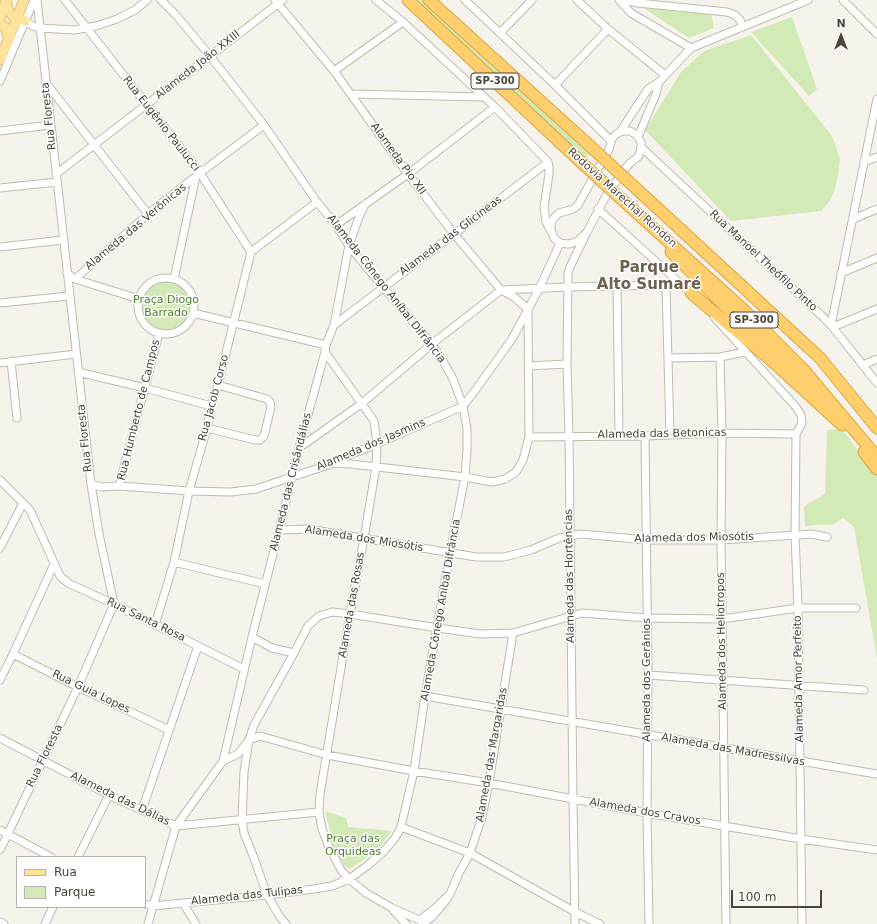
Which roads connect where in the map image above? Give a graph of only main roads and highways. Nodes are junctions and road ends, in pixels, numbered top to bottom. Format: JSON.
{"nodes":[{"id":1,"x":7,"y":0,"type":"edge"},
{"id":2,"x":24,"y":0,"type":"edge"},
{"id":3,"x":399,"y":0,"type":"edge"},
{"id":4,"x":408,"y":0,"type":"edge"},
{"id":5,"x":429,"y":0,"type":"edge"},
{"id":6,"x":418,"y":10,"type":"junction"},
{"id":7,"x":0,"y":18,"type":"edge"},
{"id":8,"x":21,"y":19,"type":"junction"},
{"id":9,"x":0,"y":24,"type":"edge"},
{"id":10,"x":8,"y":39,"type":"junction"},
{"id":11,"x":0,"y":60,"type":"edge"},
{"id":12,"x":636,"y":211,"type":"junction"},
{"id":13,"x":691,"y":293,"type":"road end"},
{"id":14,"x":842,"y":425,"type":"junction"},
{"id":15,"x":877,"y":428,"type":"edge"},
{"id":16,"x":877,"y":457,"type":"edge"},
{"id":17,"x":877,"y":469,"type":"edge"}],
"edges":[{"from":1,"to":7,"type":"main road"},
{"from":1,"to":8,"type":"main road"},
{"from":2,"to":8,"type":"main road"},
{"from":3,"to":6,"type":"highway"},
{"from":4,"to":6,"type":"highway","name":"Rodovia Marechal Rondon","number":"SP-300"},
{"from":5,"to":15,"type":"highway","name":"Rodovia Marechal Rondon","number":"SP-300","bridge":true},
{"from":6,"to":12,"type":"highway","name":"Rodovia Marechal Rondon","number":"SP-300","bridge":true},
{"from":8,"to":10,"type":"main road"},
{"from":9,"to":10,"type":"main road"},
{"from":10,"to":11,"type":"main road"},
{"from":12,"to":14,"type":"highway"},
{"from":12,"to":16,"type":"highway","name":"Rodovia Marechal Rondon","number":"SP-300"},
{"from":13,"to":14,"type":"highway"},
{"from":14,"to":17,"type":"highway"}]}
